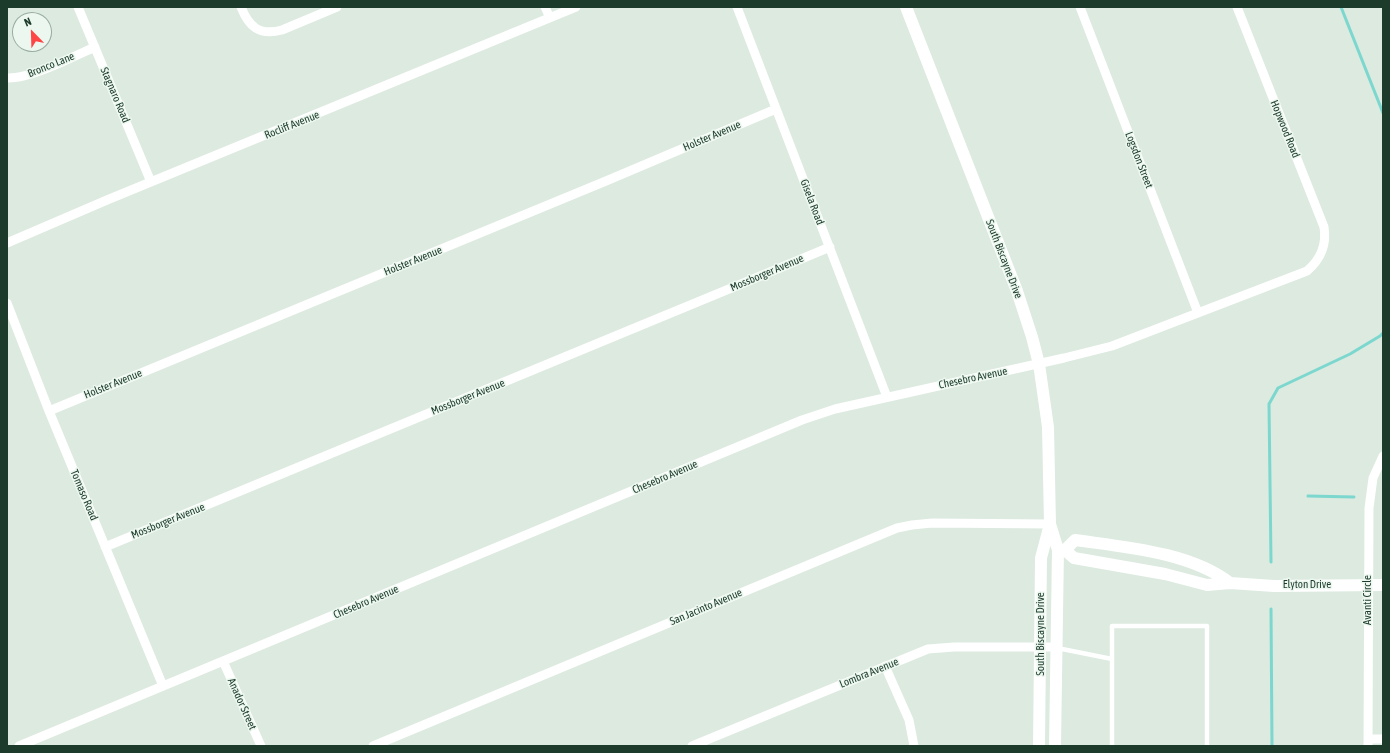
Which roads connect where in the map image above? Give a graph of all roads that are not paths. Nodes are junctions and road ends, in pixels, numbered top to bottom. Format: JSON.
{"nodes":[{"id":1,"x":78,"y":7,"type":"edge"},
{"id":2,"x":241,"y":7,"type":"edge"},
{"id":3,"x":337,"y":7,"type":"edge"},
{"id":4,"x":546,"y":7,"type":"edge"},
{"id":5,"x":576,"y":7,"type":"edge"},
{"id":6,"x":737,"y":7,"type":"edge"},
{"id":7,"x":906,"y":7,"type":"edge"},
{"id":8,"x":1080,"y":7,"type":"edge"},
{"id":9,"x":1237,"y":7,"type":"edge"},
{"id":10,"x":550,"y":18,"type":"junction"},
{"id":11,"x":95,"y":47,"type":"junction"},
{"id":12,"x":7,"y":78,"type":"edge"},
{"id":13,"x":776,"y":109,"type":"junction"},
{"id":14,"x":151,"y":182,"type":"junction"},
{"id":15,"x":7,"y":243,"type":"edge"},
{"id":16,"x":830,"y":247,"type":"junction"},
{"id":17,"x":1322,"y":252,"type":"joint"},
{"id":18,"x":7,"y":303,"type":"edge"},
{"id":19,"x":1198,"y":313,"type":"junction"},
{"id":20,"x":1039,"y":364,"type":"junction"},
{"id":21,"x":887,"y":397,"type":"junction"},
{"id":22,"x":49,"y":411,"type":"junction"},
{"id":23,"x":1383,"y":456,"type":"edge"},
{"id":24,"x":1050,"y":524,"type":"junction"},
{"id":25,"x":105,"y":547,"type":"junction"},
{"id":26,"x":1043,"y":549,"type":"junction"},
{"id":27,"x":1062,"y":550,"type":"junction"},
{"id":28,"x":1230,"y":583,"type":"junction"},
{"id":29,"x":1368,"y":585,"type":"junction"},
{"id":30,"x":1383,"y":586,"type":"edge"},
{"id":31,"x":1041,"y":647,"type":"junction"},
{"id":32,"x":1056,"y":648,"type":"junction"},
{"id":33,"x":1112,"y":659,"type":"junction"},
{"id":34,"x":223,"y":661,"type":"junction"},
{"id":35,"x":885,"y":666,"type":"junction"},
{"id":36,"x":163,"y":686,"type":"junction"},
{"id":37,"x":1383,"y":739,"type":"edge"},
{"id":38,"x":1368,"y":742,"type":"edge"},
{"id":39,"x":19,"y":746,"type":"edge"},
{"id":40,"x":260,"y":746,"type":"edge"},
{"id":41,"x":373,"y":746,"type":"edge"},
{"id":42,"x":692,"y":746,"type":"edge"},
{"id":43,"x":914,"y":746,"type":"edge"},
{"id":44,"x":1039,"y":746,"type":"edge"},
{"id":45,"x":1055,"y":746,"type":"edge"},
{"id":46,"x":1112,"y":746,"type":"edge"},
{"id":47,"x":1207,"y":746,"type":"edge"}],
"edges":[{"from":1,"to":11,"type":"street","name":"Stagnaro Road"},
{"from":2,"to":3,"type":"street"},
{"from":4,"to":10,"type":"street"},
{"from":5,"to":10,"type":"street","name":"Rocliff Avenue"},
{"from":6,"to":13,"type":"street","name":"Gisela Road"},
{"from":7,"to":20,"type":"street","name":"South Biscayne Drive"},
{"from":8,"to":19,"type":"street","name":"Logsdon Street"},
{"from":9,"to":17,"type":"street","name":"Hopwood Road"},
{"from":10,"to":14,"type":"street","name":"Rocliff Avenue"},
{"from":11,"to":12,"type":"street","name":"Bronco Lane"},
{"from":11,"to":14,"type":"street","name":"Stagnaro Road"},
{"from":13,"to":16,"type":"street","name":"Gisela Road"},
{"from":13,"to":22,"type":"street","name":"Holster Avenue"},
{"from":14,"to":15,"type":"street","name":"Rocliff Avenue"},
{"from":16,"to":21,"type":"street","name":"Gisela Road"},
{"from":16,"to":25,"type":"street","name":"Mossborger Avenue"},
{"from":17,"to":19,"type":"street","name":"Chesebro Avenue"},
{"from":18,"to":22,"type":"street","name":"Tomaso Road"},
{"from":19,"to":20,"type":"street","name":"Chesebro Avenue"},
{"from":20,"to":21,"type":"street","name":"Chesebro Avenue"},
{"from":20,"to":24,"type":"street","name":"South Biscayne Drive"},
{"from":21,"to":34,"type":"street","name":"Chesebro Avenue"},
{"from":22,"to":25,"type":"street","name":"Tomaso Road"},
{"from":23,"to":29,"type":"street","name":"Avanti Circle"},
{"from":24,"to":26,"type":"street","name":"South Biscayne Drive"},
{"from":24,"to":27,"type":"street","name":"South Biscayne Drive"},
{"from":24,"to":41,"type":"street","name":"San Jacinto Avenue"},
{"from":25,"to":36,"type":"street","name":"Tomaso Road"},
{"from":26,"to":27,"type":"street"},
{"from":26,"to":31,"type":"street","name":"South Biscayne Drive"},
{"from":27,"to":28,"type":"street","name":"Elyton Drive"},
{"from":27,"to":28,"type":"street"},
{"from":27,"to":32,"type":"street","name":"South Biscayne Drive"},
{"from":28,"to":29,"type":"street","name":"Elyton Drive"},
{"from":29,"to":30,"type":"street","name":"Elyton Drive"},
{"from":29,"to":38,"type":"street","name":"Avanti Circle"},
{"from":31,"to":32,"type":"street","name":"Lombra Avenue"},
{"from":31,"to":35,"type":"street","name":"Lombra Avenue"},
{"from":31,"to":44,"type":"street","name":"South Biscayne Drive"},
{"from":32,"to":33,"type":"lane"},
{"from":32,"to":45,"type":"street","name":"South Biscayne Drive"},
{"from":33,"to":46,"type":"lane"},
{"from":33,"to":47,"type":"lane"},
{"from":34,"to":36,"type":"street","name":"Chesebro Avenue"},
{"from":34,"to":40,"type":"street","name":"Anador Street"},
{"from":35,"to":42,"type":"street","name":"Lombra Avenue"},
{"from":35,"to":43,"type":"street"},
{"from":36,"to":39,"type":"street","name":"Chesebro Avenue"},
{"from":37,"to":38,"type":"street"}]}
